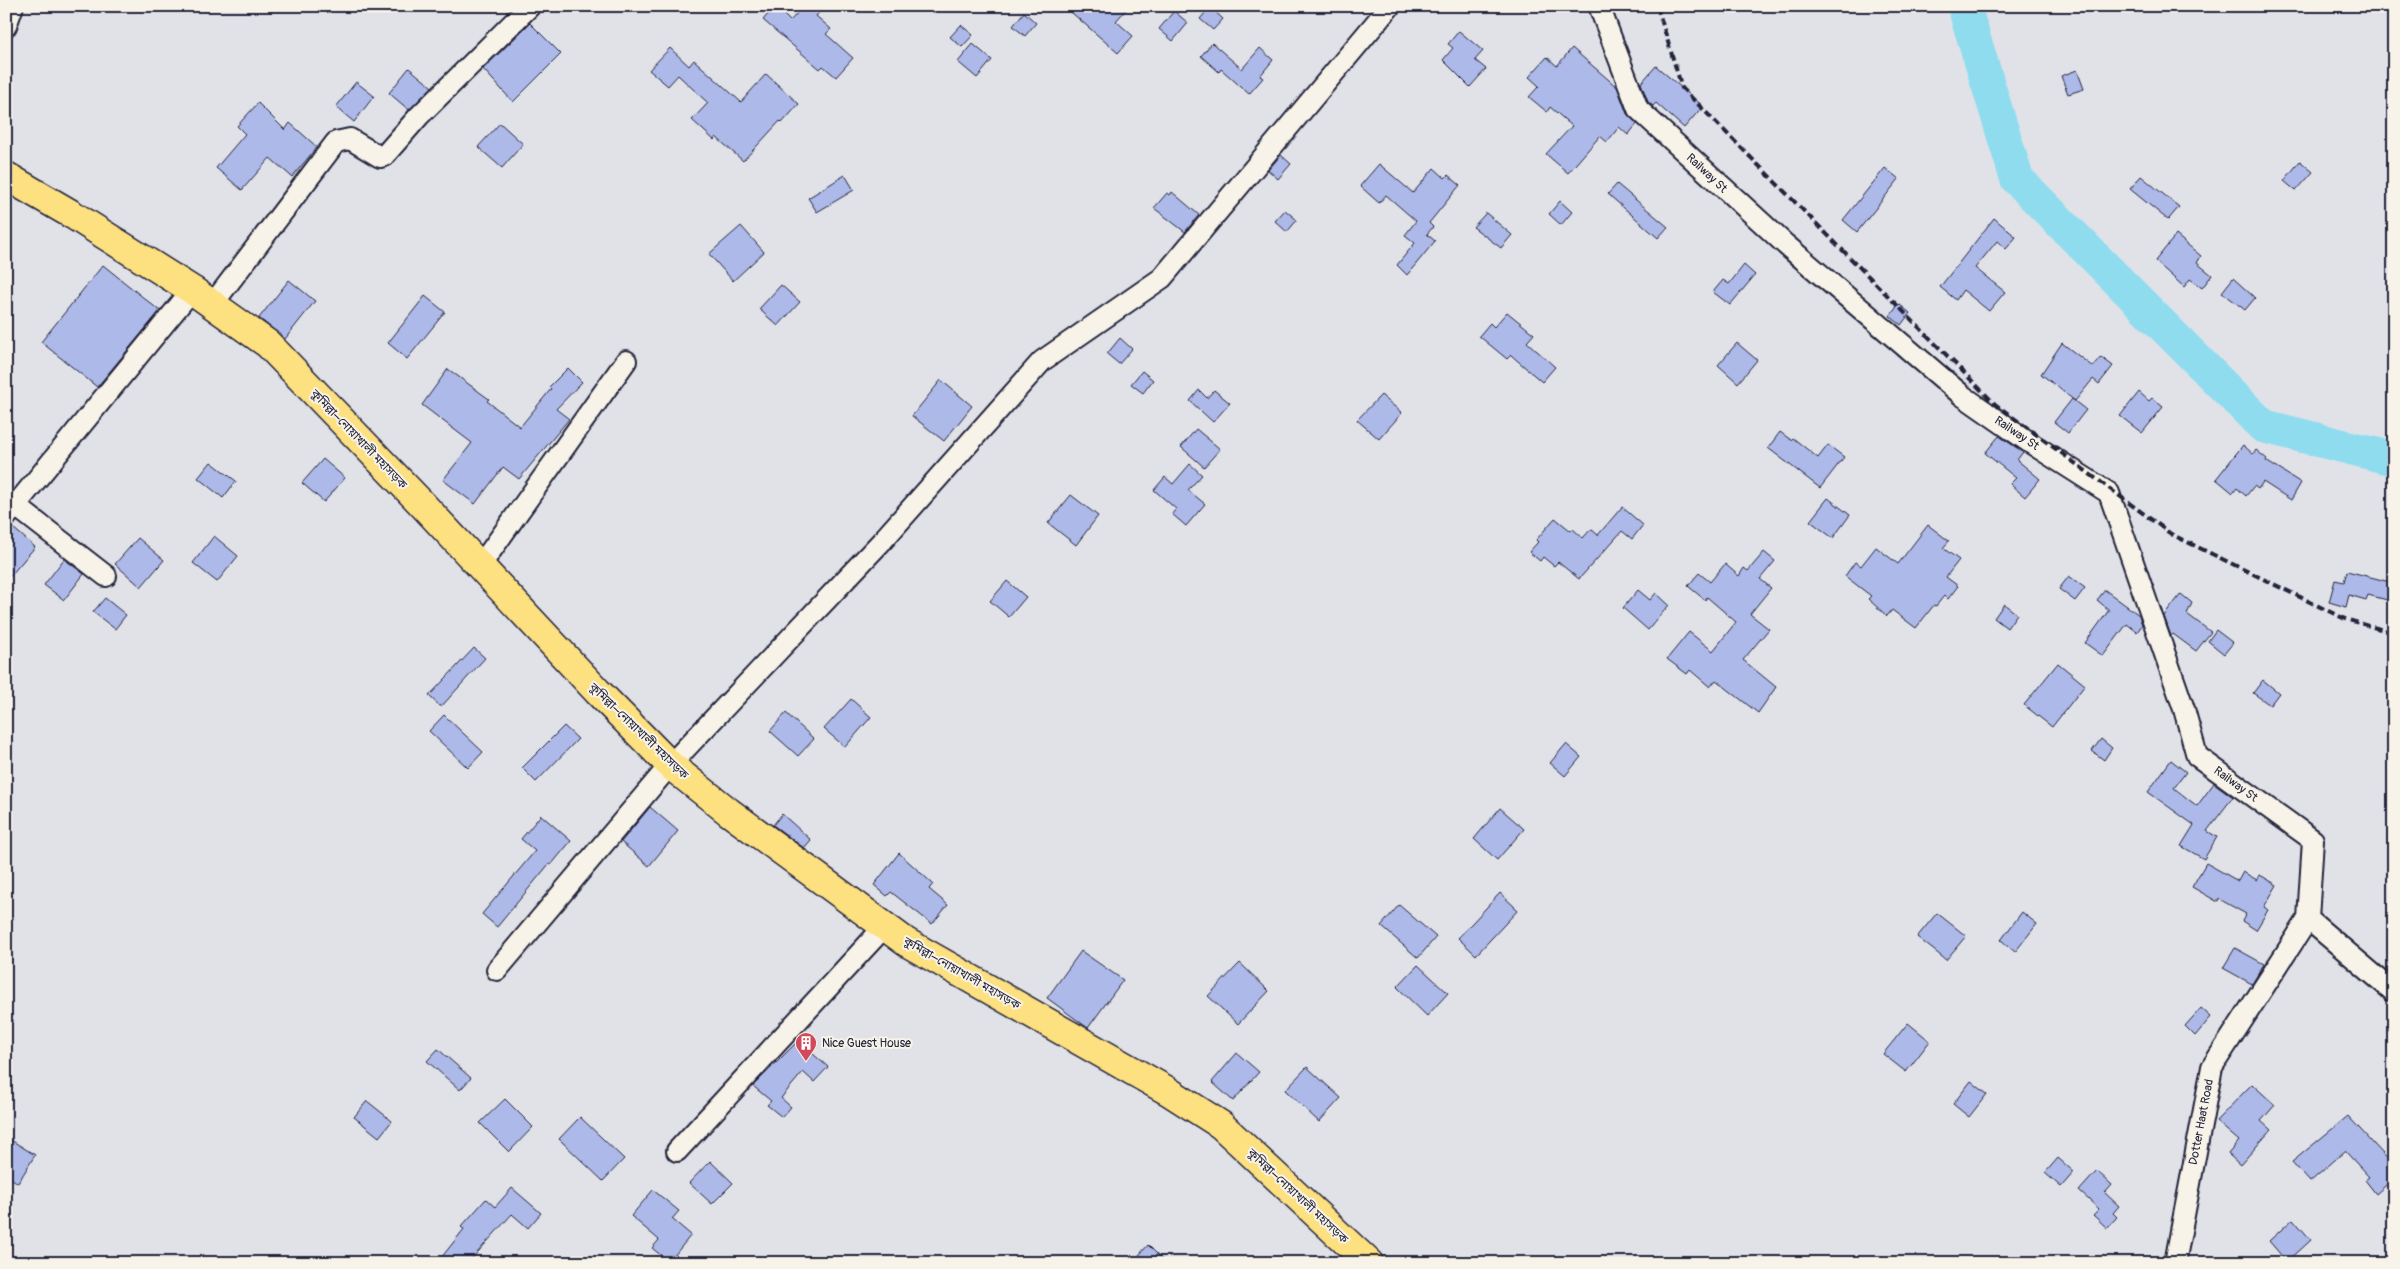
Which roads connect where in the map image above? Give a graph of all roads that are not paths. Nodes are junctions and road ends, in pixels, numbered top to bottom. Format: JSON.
{"nodes":[{"id":1,"x":13,"y":6,"type":"edge"},
{"id":2,"x":1390,"y":6,"type":"edge"},
{"id":3,"x":1599,"y":6,"type":"edge"},
{"id":4,"x":529,"y":7,"type":"edge"},
{"id":5,"x":6,"y":26,"type":"edge"},
{"id":6,"x":6,"y":176,"type":"edge"},
{"id":7,"x":202,"y":297,"type":"junction"},
{"id":8,"x":626,"y":361,"type":"dead end"},
{"id":9,"x":11,"y":511,"type":"edge"},
{"id":10,"x":480,"y":566,"type":"junction"},
{"id":11,"x":106,"y":576,"type":"dead end"},
{"id":12,"x":670,"y":765,"type":"junction"},
{"id":13,"x":2308,"y":919,"type":"junction"},
{"id":14,"x":885,"y":926,"type":"junction"},
{"id":15,"x":497,"y":970,"type":"dead end"},
{"id":16,"x":2394,"y":992,"type":"edge"},
{"id":17,"x":677,"y":1151,"type":"dead end"},
{"id":18,"x":1369,"y":1263,"type":"edge"},
{"id":19,"x":2175,"y":1263,"type":"edge"}],
"edges":[{"from":1,"to":5,"type":"street"},
{"from":2,"to":12,"type":"street"},
{"from":3,"to":13,"type":"street","name":"Railway St"},
{"from":4,"to":7,"type":"street"},
{"from":6,"to":7,"type":"highway","name":"কুমিল্লা–নোয়াখালী মহাসড়ক"},
{"from":7,"to":9,"type":"street"},
{"from":7,"to":10,"type":"highway","name":"কুমিল্লা–নোয়াখালী মহাসড়ক"},
{"from":8,"to":10,"type":"street"},
{"from":9,"to":11,"type":"street"},
{"from":10,"to":12,"type":"highway","name":"কুমিল্লা–নোয়াখালী মহাসড়ক"},
{"from":12,"to":14,"type":"highway","name":"কুমিল্লা–নোয়াখালী মহাসড়ক"},
{"from":12,"to":15,"type":"street"},
{"from":13,"to":16,"type":"street"},
{"from":13,"to":19,"type":"street","name":"Dotter Haat Road"},
{"from":14,"to":17,"type":"street"},
{"from":14,"to":18,"type":"highway","name":"কুমিল্লা–নোয়াখালী মহাসড়ক"}]}
